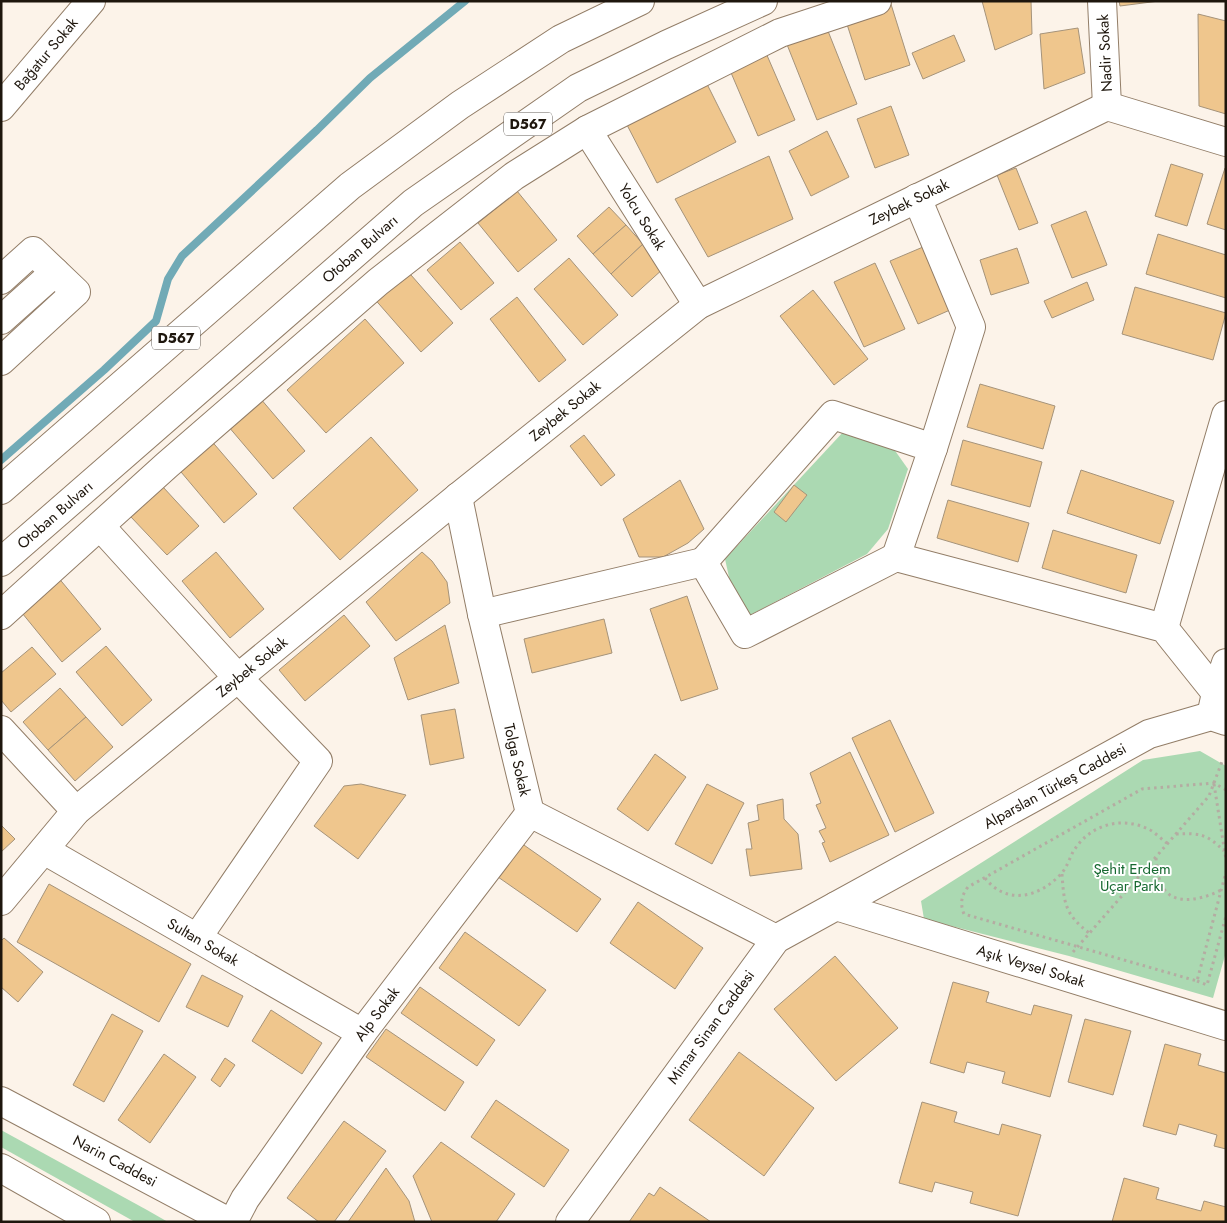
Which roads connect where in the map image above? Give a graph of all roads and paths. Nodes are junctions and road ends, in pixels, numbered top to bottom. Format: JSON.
{"nodes":[{"id":1,"x":91,"y":1,"type":"edge"},
{"id":2,"x":640,"y":1,"type":"edge"},
{"id":3,"x":763,"y":1,"type":"edge"},
{"id":4,"x":877,"y":1,"type":"edge"},
{"id":5,"x":1102,"y":1,"type":"edge"},
{"id":6,"x":1,"y":106,"type":"edge"},
{"id":7,"x":1107,"y":106,"type":"junction"},
{"id":8,"x":587,"y":130,"type":"junction"},
{"id":9,"x":1226,"y":142,"type":"edge"},
{"id":10,"x":917,"y":198,"type":"junction"},
{"id":11,"x":55,"y":272,"type":"junction"},
{"id":12,"x":1,"y":280,"type":"edge"},
{"id":13,"x":698,"y":305,"type":"junction"},
{"id":14,"x":1,"y":320,"type":"edge"},
{"id":15,"x":1,"y":361,"type":"edge"},
{"id":16,"x":1226,"y":415,"type":"edge"},
{"id":17,"x":933,"y":448,"type":"junction"},
{"id":18,"x":1,"y":490,"type":"edge"},
{"id":19,"x":458,"y":497,"type":"junction"},
{"id":20,"x":100,"y":526,"type":"junction"},
{"id":21,"x":896,"y":557,"type":"junction"},
{"id":22,"x":1,"y":562,"type":"edge"},
{"id":23,"x":702,"y":562,"type":"junction"},
{"id":24,"x":482,"y":614,"type":"junction"},
{"id":25,"x":1,"y":615,"type":"edge"},
{"id":26,"x":1164,"y":628,"type":"junction"},
{"id":27,"x":1226,"y":663,"type":"edge"},
{"id":28,"x":238,"y":678,"type":"junction"},
{"id":29,"x":1218,"y":710,"type":"edge"},
{"id":30,"x":1,"y":730,"type":"edge"},
{"id":31,"x":1223,"y":759,"type":"dead end"},
{"id":32,"x":1214,"y":783,"type":"junction"},
{"id":33,"x":1226,"y":790,"type":"edge"},
{"id":34,"x":76,"y":811,"type":"junction"},
{"id":35,"x":530,"y":813,"type":"junction"},
{"id":36,"x":1176,"y":834,"type":"junction"},
{"id":37,"x":1168,"y":844,"type":"junction"},
{"id":38,"x":44,"y":850,"type":"junction"},
{"id":39,"x":1224,"y":852,"type":"junction"},
{"id":40,"x":1156,"y":857,"type":"junction"},
{"id":41,"x":1226,"y":860,"type":"edge"},
{"id":42,"x":1226,"y":872,"type":"edge"},
{"id":43,"x":1062,"y":874,"type":"junction"},
{"id":44,"x":890,"y":876,"type":"joint"},
{"id":45,"x":984,"y":878,"type":"junction"},
{"id":46,"x":1221,"y":890,"type":"junction"},
{"id":47,"x":1,"y":901,"type":"edge"},
{"id":48,"x":836,"y":906,"type":"junction"},
{"id":49,"x":1226,"y":916,"type":"edge"},
{"id":50,"x":1089,"y":933,"type":"junction"},
{"id":51,"x":197,"y":938,"type":"junction"},
{"id":52,"x":776,"y":939,"type":"junction"},
{"id":53,"x":1078,"y":947,"type":"junction"},
{"id":54,"x":1055,"y":974,"type":"junction"},
{"id":55,"x":1197,"y":981,"type":"junction"},
{"id":56,"x":1226,"y":1026,"type":"edge"},
{"id":57,"x":362,"y":1033,"type":"junction"},
{"id":58,"x":1,"y":1101,"type":"edge"},
{"id":59,"x":1,"y":1168,"type":"edge"},
{"id":60,"x":96,"y":1222,"type":"edge"},
{"id":61,"x":229,"y":1222,"type":"edge"},
{"id":62,"x":233,"y":1222,"type":"edge"},
{"id":63,"x":570,"y":1222,"type":"edge"}],
"edges":[{"from":1,"to":6,"type":"main road","name":"Bağatur Sokak"},
{"from":2,"to":18,"type":"main road","number":"D567"},
{"from":3,"to":22,"type":"main road","name":"Otoban Bulvarı","number":"D567"},
{"from":4,"to":8,"type":"main road"},
{"from":5,"to":7,"type":"main road","name":"Nadir Sokak"},
{"from":7,"to":9,"type":"main road"},
{"from":7,"to":10,"type":"main road","name":"Zeybek Sokak"},
{"from":8,"to":13,"type":"main road","name":"Yolcu Sokak"},
{"from":8,"to":20,"type":"main road"},
{"from":10,"to":13,"type":"main road","name":"Zeybek Sokak"},
{"from":10,"to":17,"type":"main road"},
{"from":11,"to":12,"type":"main road"},
{"from":11,"to":14,"type":"main road"},
{"from":11,"to":15,"type":"main road"},
{"from":13,"to":19,"type":"main road","name":"Zeybek Sokak"},
{"from":16,"to":26,"type":"main road"},
{"from":17,"to":21,"type":"main road"},
{"from":17,"to":23,"type":"main road"},
{"from":19,"to":24,"type":"main road","name":"Tolga Sokak"},
{"from":19,"to":28,"type":"main road","name":"Zeybek Sokak"},
{"from":20,"to":25,"type":"main road"},
{"from":20,"to":28,"type":"main road"},
{"from":21,"to":23,"type":"main road"},
{"from":21,"to":26,"type":"main road"},
{"from":23,"to":24,"type":"main road"},
{"from":24,"to":35,"type":"main road","name":"Tolga Sokak"},
{"from":26,"to":29,"type":"main road"},
{"from":27,"to":29,"type":"main road"},
{"from":28,"to":34,"type":"main road","name":"Zeybek Sokak"},
{"from":28,"to":51,"type":"main road"},
{"from":29,"to":44,"type":"main road","name":"Alparslan Türkeş Caddesi"},
{"from":30,"to":34,"type":"main road"},
{"from":31,"to":32,"type":"path"},
{"from":32,"to":33,"type":"path"},
{"from":32,"to":36,"type":"path"},
{"from":32,"to":39,"type":"path"},
{"from":32,"to":45,"type":"path"},
{"from":34,"to":38,"type":"main road","name":"Zeybek Sokak"},
{"from":35,"to":52,"type":"main road","name":"Tolga Sokak"},
{"from":35,"to":57,"type":"main road","name":"Alp Sokak"},
{"from":36,"to":37,"type":"path"},
{"from":36,"to":39,"type":"path"},
{"from":37,"to":40,"type":"path"},
{"from":37,"to":43,"type":"path"},
{"from":38,"to":47,"type":"main road","name":"Zeybek Sokak"},
{"from":38,"to":51,"type":"main road","name":"Sultan Sokak"},
{"from":39,"to":41,"type":"path"},
{"from":40,"to":46,"type":"path"},
{"from":40,"to":50,"type":"path"},
{"from":42,"to":46,"type":"path"},
{"from":43,"to":45,"type":"path"},
{"from":43,"to":50,"type":"path"},
{"from":44,"to":48,"type":"main road","name":"Mimar Sinan Caddesi"},
{"from":45,"to":53,"type":"path"},
{"from":46,"to":55,"type":"path"},
{"from":48,"to":52,"type":"main road","name":"Mimar Sinan Caddesi"},
{"from":48,"to":54,"type":"main road","name":"Aşık Veysel Sokak"},
{"from":49,"to":55,"type":"path"},
{"from":50,"to":53,"type":"path"},
{"from":51,"to":57,"type":"main road","name":"Sultan Sokak"},
{"from":52,"to":63,"type":"main road","name":"Mimar Sinan Caddesi"},
{"from":53,"to":54,"type":"path"},
{"from":53,"to":55,"type":"path"},
{"from":54,"to":56,"type":"main road","name":"Aşık Veysel Sokak"},
{"from":57,"to":62,"type":"main road","name":"Alp Sokak"},
{"from":58,"to":61,"type":"main road","name":"Narin Caddesi"},
{"from":59,"to":60,"type":"main road"}]}
